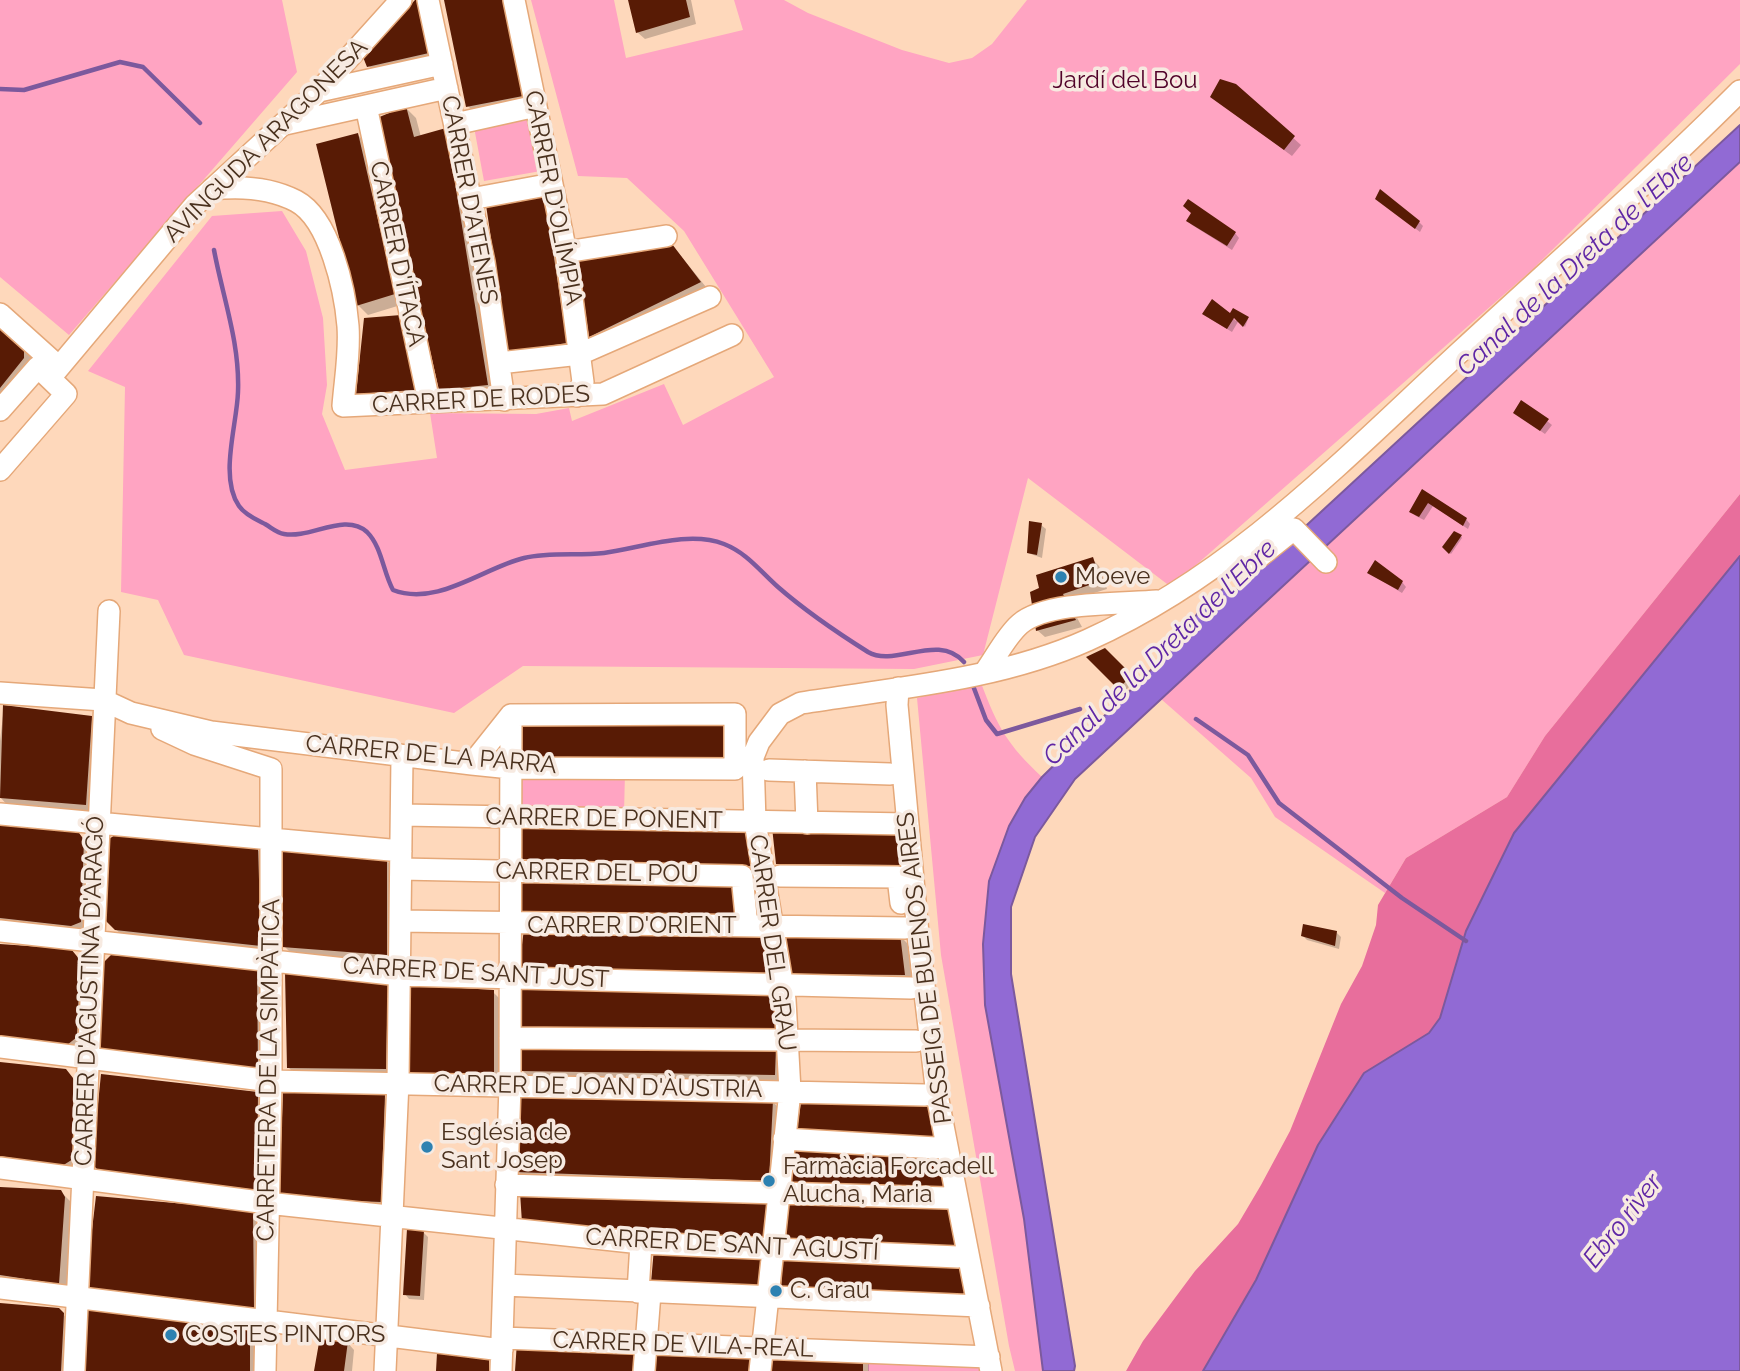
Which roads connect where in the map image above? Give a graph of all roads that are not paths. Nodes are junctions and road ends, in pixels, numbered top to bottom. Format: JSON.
{"nodes":[{"id":1,"x":401,"y":0,"type":"edge"},
{"id":2,"x":428,"y":0,"type":"edge"},
{"id":3,"x":514,"y":0,"type":"edge"},
{"id":4,"x":442,"y":64,"type":"junction"},
{"id":5,"x":447,"y":88,"type":"junction"},
{"id":6,"x":1740,"y":91,"type":"edge"},
{"id":7,"x":319,"y":92,"type":"junction"},
{"id":8,"x":366,"y":106,"type":"junction"},
{"id":9,"x":536,"y":106,"type":"junction"},
{"id":10,"x":455,"y":124,"type":"junction"},
{"id":11,"x":283,"y":125,"type":"junction"},
{"id":12,"x":552,"y":184,"type":"junction"},
{"id":13,"x":212,"y":189,"type":"junction"},
{"id":14,"x":471,"y":199,"type":"junction"},
{"id":15,"x":666,"y":236,"type":"dead end"},
{"id":16,"x":566,"y":252,"type":"junction"},
{"id":17,"x":710,"y":297,"type":"dead end"},
{"id":18,"x":0,"y":314,"type":"edge"},
{"id":19,"x":732,"y":335,"type":"dead end"},
{"id":20,"x":580,"y":354,"type":"junction"},
{"id":21,"x":499,"y":363,"type":"junction"},
{"id":22,"x":55,"y":373,"type":"junction"},
{"id":23,"x":577,"y":396,"type":"junction"},
{"id":24,"x":504,"y":400,"type":"junction"},
{"id":25,"x":429,"y":402,"type":"junction"},
{"id":26,"x":0,"y":410,"type":"edge"},
{"id":27,"x":0,"y":470,"type":"edge"},
{"id":28,"x":1326,"y":562,"type":"dead end"},
{"id":29,"x":1240,"y":567,"type":"dead end"},
{"id":30,"x":1170,"y":599,"type":"junction"},
{"id":31,"x":108,"y":611,"type":"dead end"},
{"id":32,"x":985,"y":672,"type":"junction"},
{"id":33,"x":898,"y":688,"type":"junction"},
{"id":34,"x":0,"y":693,"type":"edge"},
{"id":35,"x":103,"y":701,"type":"junction"},
{"id":36,"x":131,"y":713,"type":"junction"},
{"id":37,"x":510,"y":715,"type":"junction"},
{"id":38,"x":402,"y":757,"type":"junction"},
{"id":39,"x":472,"y":764,"type":"junction"},
{"id":40,"x":511,"y":768,"type":"junction"},
{"id":41,"x":271,"y":769,"type":"joint"},
{"id":42,"x":769,"y":770,"type":"dead end"},
{"id":43,"x":805,"y":771,"type":"junction"},
{"id":44,"x":890,"y":774,"type":"dead end"},
{"id":45,"x":0,"y":814,"type":"edge"},
{"id":46,"x":402,"y":815,"type":"junction"},
{"id":47,"x":511,"y":816,"type":"junction"},
{"id":48,"x":755,"y":822,"type":"junction"},
{"id":49,"x":807,"y":823,"type":"junction"},
{"id":50,"x":98,"y":824,"type":"junction"},
{"id":51,"x":908,"y":824,"type":"junction"},
{"id":52,"x":272,"y":841,"type":"junction"},
{"id":53,"x":401,"y":860,"type":"junction"},
{"id":54,"x":511,"y":871,"type":"junction"},
{"id":55,"x":780,"y":876,"type":"dead end"},
{"id":56,"x":400,"y":921,"type":"junction"},
{"id":57,"x":511,"y":925,"type":"junction"},
{"id":58,"x":911,"y":925,"type":"junction"},
{"id":59,"x":747,"y":926,"type":"junction"},
{"id":60,"x":772,"y":927,"type":"junction"},
{"id":61,"x":0,"y":931,"type":"edge"},
{"id":62,"x":92,"y":939,"type":"junction"},
{"id":63,"x":272,"y":959,"type":"junction"},
{"id":64,"x":400,"y":975,"type":"junction"},
{"id":65,"x":510,"y":978,"type":"junction"},
{"id":66,"x":782,"y":984,"type":"junction"},
{"id":67,"x":911,"y":988,"type":"dead end"},
{"id":68,"x":510,"y":1038,"type":"junction"},
{"id":69,"x":787,"y":1039,"type":"junction"},
{"id":70,"x":916,"y":1041,"type":"dead end"},
{"id":71,"x":0,"y":1047,"type":"edge"},
{"id":72,"x":87,"y":1058,"type":"junction"},
{"id":73,"x":271,"y":1081,"type":"junction"},
{"id":74,"x":398,"y":1083,"type":"junction"},
{"id":75,"x":510,"y":1085,"type":"junction"},
{"id":76,"x":790,"y":1091,"type":"junction"},
{"id":77,"x":925,"y":1095,"type":"dead end"},
{"id":78,"x":784,"y":1139,"type":"junction"},
{"id":79,"x":936,"y":1148,"type":"dead end"},
{"id":80,"x":0,"y":1168,"type":"edge"},
{"id":81,"x":82,"y":1178,"type":"junction"},
{"id":82,"x":506,"y":1185,"type":"junction"},
{"id":83,"x":778,"y":1192,"type":"junction"},
{"id":84,"x":948,"y":1198,"type":"dead end"},
{"id":85,"x":267,"y":1203,"type":"junction"},
{"id":86,"x":393,"y":1217,"type":"junction"},
{"id":87,"x":505,"y":1231,"type":"junction"},
{"id":88,"x":641,"y":1243,"type":"junction"},
{"id":89,"x":772,"y":1250,"type":"junction"},
{"id":90,"x":958,"y":1256,"type":"dead end"},
{"id":91,"x":504,"y":1285,"type":"junction"},
{"id":92,"x":0,"y":1288,"type":"edge"},
{"id":93,"x":644,"y":1293,"type":"junction"},
{"id":94,"x":78,"y":1297,"type":"junction"},
{"id":95,"x":769,"y":1298,"type":"junction"},
{"id":96,"x":979,"y":1307,"type":"junction"},
{"id":97,"x":267,"y":1322,"type":"junction"},
{"id":98,"x":387,"y":1338,"type":"junction"},
{"id":99,"x":646,"y":1345,"type":"junction"},
{"id":100,"x":763,"y":1348,"type":"junction"},
{"id":101,"x":502,"y":1353,"type":"edge"},
{"id":102,"x":990,"y":1364,"type":"edge"},
{"id":103,"x":75,"y":1371,"type":"edge"},
{"id":104,"x":265,"y":1371,"type":"edge"},
{"id":105,"x":385,"y":1371,"type":"edge"},
{"id":106,"x":644,"y":1371,"type":"edge"},
{"id":107,"x":760,"y":1371,"type":"edge"}],
"edges":[{"from":1,"to":7,"type":"street","name":"AVINGUDA ARAGONESA"},
{"from":2,"to":4,"type":"street","name":"CARRER D'ATENES"},
{"from":3,"to":9,"type":"street","name":"CARRER D'OLÍMPIA"},
{"from":4,"to":5,"type":"street","name":"CARRER D'ATENES"},
{"from":4,"to":7,"type":"street"},
{"from":5,"to":8,"type":"street"},
{"from":5,"to":10,"type":"street","name":"CARRER D'ATENES"},
{"from":6,"to":30,"type":"street"},
{"from":7,"to":11,"type":"street","name":"AVINGUDA ARAGONESA"},
{"from":8,"to":11,"type":"street"},
{"from":8,"to":25,"type":"street","name":"CARRER D'ÍTACA"},
{"from":9,"to":10,"type":"street"},
{"from":9,"to":12,"type":"street","name":"CARRER D'OLÍMPIA"},
{"from":10,"to":14,"type":"street","name":"CARRER D'ATENES"},
{"from":11,"to":13,"type":"street","name":"AVINGUDA ARAGONESA"},
{"from":12,"to":14,"type":"street"},
{"from":12,"to":16,"type":"street","name":"CARRER D'OLÍMPIA"},
{"from":13,"to":22,"type":"street","name":"AVINGUDA ARAGONESA"},
{"from":13,"to":25,"type":"street","name":"CARRER DE RODES"},
{"from":14,"to":21,"type":"street","name":"CARRER D'ATENES"},
{"from":15,"to":16,"type":"street"},
{"from":16,"to":20,"type":"street","name":"CARRER D'OLÍMPIA"},
{"from":17,"to":20,"type":"street"},
{"from":18,"to":22,"type":"street"},
{"from":19,"to":23,"type":"street","name":"CARRER DE RODES"},
{"from":20,"to":21,"type":"street"},
{"from":20,"to":23,"type":"street","name":"CARRER D'OLÍMPIA"},
{"from":21,"to":24,"type":"street","name":"CARRER D'ATENES"},
{"from":22,"to":26,"type":"street"},
{"from":22,"to":27,"type":"street"},
{"from":23,"to":24,"type":"street","name":"CARRER DE RODES"},
{"from":24,"to":25,"type":"street","name":"CARRER DE RODES"},
{"from":28,"to":29,"type":"street"},
{"from":30,"to":32,"type":"street"},
{"from":30,"to":32,"type":"street"},
{"from":31,"to":35,"type":"street","name":"CARRER D'AGUSTINA D'ARAGÓ"},
{"from":32,"to":33,"type":"street"},
{"from":33,"to":48,"type":"street","name":"CARRER DEL GRAU"},
{"from":33,"to":51,"type":"street","name":"PASSEIG DE BUENOS AIRES"},
{"from":34,"to":35,"type":"street","name":"CARRER DE LA PARRA"},
{"from":35,"to":36,"type":"street","name":"CARRER DE LA PARRA"},
{"from":35,"to":50,"type":"street","name":"CARRER D'AGUSTINA D'ARAGÓ"},
{"from":36,"to":38,"type":"street","name":"CARRER DE LA PARRA"},
{"from":36,"to":41,"type":"street","name":"CARRER DE LA PARRA"},
{"from":37,"to":39,"type":"street"},
{"from":37,"to":40,"type":"street"},
{"from":37,"to":40,"type":"street","name":"CARRER DE LA PARRA"},
{"from":38,"to":39,"type":"street","name":"CARRER DE LA PARRA"},
{"from":38,"to":46,"type":"street"},
{"from":39,"to":40,"type":"street","name":"CARRER DE LA PARRA"},
{"from":40,"to":47,"type":"street"},
{"from":41,"to":52,"type":"street","name":"CARRETERA DE LA SIMPÀTICA"},
{"from":42,"to":43,"type":"street"},
{"from":43,"to":44,"type":"street"},
{"from":43,"to":49,"type":"street"},
{"from":45,"to":50,"type":"street","name":"CARRER DEL POU"},
{"from":46,"to":47,"type":"street","name":"CARRER DE PONENT"},
{"from":46,"to":53,"type":"street"},
{"from":47,"to":48,"type":"street","name":"CARRER DE PONENT"},
{"from":47,"to":54,"type":"street"},
{"from":48,"to":49,"type":"street","name":"CARRER DE PONENT"},
{"from":48,"to":60,"type":"street","name":"CARRER DEL GRAU"},
{"from":49,"to":51,"type":"street","name":"CARRER DE PONENT"},
{"from":50,"to":52,"type":"street","name":"CARRER DEL POU"},
{"from":50,"to":62,"type":"street","name":"CARRER D'AGUSTINA D'ARAGÓ"},
{"from":51,"to":58,"type":"street","name":"PASSEIG DE BUENOS AIRES"},
{"from":52,"to":53,"type":"street","name":"CARRER DEL POU"},
{"from":52,"to":63,"type":"street","name":"CARRETERA DE LA SIMPÀTICA"},
{"from":53,"to":54,"type":"street","name":"CARRER DEL POU"},
{"from":53,"to":56,"type":"street"},
{"from":54,"to":57,"type":"street"},
{"from":54,"to":59,"type":"street","name":"CARRER DEL POU"},
{"from":55,"to":58,"type":"street"},
{"from":56,"to":57,"type":"street","name":"CARRER D'ORIENT"},
{"from":56,"to":64,"type":"street"},
{"from":57,"to":59,"type":"street","name":"CARRER D'ORIENT"},
{"from":57,"to":65,"type":"street"},
{"from":58,"to":60,"type":"street","name":"CARRER D'ORIENT"},
{"from":58,"to":96,"type":"street","name":"PASSEIG DE BUENOS AIRES"},
{"from":59,"to":60,"type":"street","name":"CARRER D'ORIENT"},
{"from":60,"to":66,"type":"street","name":"CARRER DEL GRAU"},
{"from":61,"to":62,"type":"street","name":"CARRER DE SANT JUST"},
{"from":62,"to":63,"type":"street","name":"CARRER DE SANT JUST"},
{"from":62,"to":72,"type":"street","name":"CARRER D'AGUSTINA D'ARAGÓ"},
{"from":63,"to":64,"type":"street","name":"CARRER DE SANT JUST"},
{"from":63,"to":73,"type":"street","name":"CARRETERA DE LA SIMPÀTICA"},
{"from":64,"to":65,"type":"street","name":"CARRER DE SANT JUST"},
{"from":64,"to":74,"type":"street"},
{"from":65,"to":66,"type":"street","name":"CARRER DE SANT JUST"},
{"from":65,"to":68,"type":"street"},
{"from":66,"to":67,"type":"street","name":"CARRER DE SANT JUST"},
{"from":66,"to":69,"type":"street","name":"CARRER DEL GRAU"},
{"from":68,"to":69,"type":"street"},
{"from":68,"to":75,"type":"street"},
{"from":69,"to":70,"type":"street"},
{"from":69,"to":76,"type":"street","name":"CARRER DEL GRAU"},
{"from":71,"to":72,"type":"street","name":"CARRER DE JOAN D'ÀUSTRIA"},
{"from":72,"to":73,"type":"street","name":"CARRER DE JOAN D'ÀUSTRIA"},
{"from":72,"to":81,"type":"street","name":"CARRER D'AGUSTINA D'ARAGÓ"},
{"from":73,"to":74,"type":"street","name":"CARRER DE JOAN D'ÀUSTRIA"},
{"from":73,"to":85,"type":"street","name":"CARRETERA DE LA SIMPÀTICA"},
{"from":74,"to":75,"type":"street","name":"CARRER DE JOAN D'ÀUSTRIA"},
{"from":74,"to":86,"type":"street"},
{"from":75,"to":76,"type":"street","name":"CARRER DE JOAN D'ÀUSTRIA"},
{"from":75,"to":82,"type":"street"},
{"from":76,"to":77,"type":"street","name":"CARRER DE JOAN D'ÀUSTRIA"},
{"from":76,"to":78,"type":"street","name":"CARRER DEL GRAU"},
{"from":78,"to":79,"type":"street"},
{"from":78,"to":83,"type":"street","name":"CARRER DEL GRAU"},
{"from":80,"to":81,"type":"street","name":"CARRER DE SANT AGUSTÍ"},
{"from":81,"to":85,"type":"street","name":"CARRER DE SANT AGUSTÍ"},
{"from":81,"to":94,"type":"street","name":"CARRER D'AGUSTINA D'ARAGÓ"},
{"from":82,"to":83,"type":"street"},
{"from":82,"to":87,"type":"street"},
{"from":83,"to":84,"type":"street"},
{"from":83,"to":89,"type":"street","name":"CARRER DEL GRAU"},
{"from":85,"to":86,"type":"street","name":"CARRER DE SANT AGUSTÍ"},
{"from":85,"to":97,"type":"street","name":"CARRETERA DE LA SIMPÀTICA"},
{"from":86,"to":87,"type":"street","name":"CARRER DE SANT AGUSTÍ"},
{"from":86,"to":98,"type":"street"},
{"from":87,"to":88,"type":"street","name":"CARRER DE SANT AGUSTÍ"},
{"from":87,"to":91,"type":"street"},
{"from":88,"to":89,"type":"street","name":"CARRER DE SANT AGUSTÍ"},
{"from":88,"to":93,"type":"street"},
{"from":89,"to":90,"type":"street","name":"CARRER DE SANT AGUSTÍ"},
{"from":89,"to":95,"type":"street","name":"CARRER DEL GRAU"},
{"from":91,"to":93,"type":"street"},
{"from":91,"to":101,"type":"street"},
{"from":92,"to":94,"type":"street","name":"CARRER DE VILA-REAL"},
{"from":93,"to":95,"type":"street"},
{"from":93,"to":99,"type":"street"},
{"from":94,"to":97,"type":"street","name":"CARRER DE VILA-REAL"},
{"from":94,"to":103,"type":"street","name":"CARRER D'AGUSTINA D'ARAGÓ"},
{"from":95,"to":96,"type":"street"},
{"from":95,"to":100,"type":"street","name":"CARRER DEL GRAU"},
{"from":96,"to":102,"type":"street","name":"PASSEIG DE BUENOS AIRES"},
{"from":97,"to":98,"type":"street","name":"CARRER DE VILA-REAL"},
{"from":97,"to":104,"type":"street","name":"CARRETERA DE LA SIMPÀTICA"},
{"from":98,"to":101,"type":"street","name":"CARRER DE VILA-REAL"},
{"from":98,"to":105,"type":"street"},
{"from":99,"to":100,"type":"street","name":"CARRER DE VILA-REAL"},
{"from":99,"to":101,"type":"street","name":"CARRER DE VILA-REAL"},
{"from":99,"to":106,"type":"street"},
{"from":100,"to":102,"type":"street","name":"CARRER DE VILA-REAL"},
{"from":100,"to":107,"type":"street","name":"CARRER DEL GRAU"}]}
